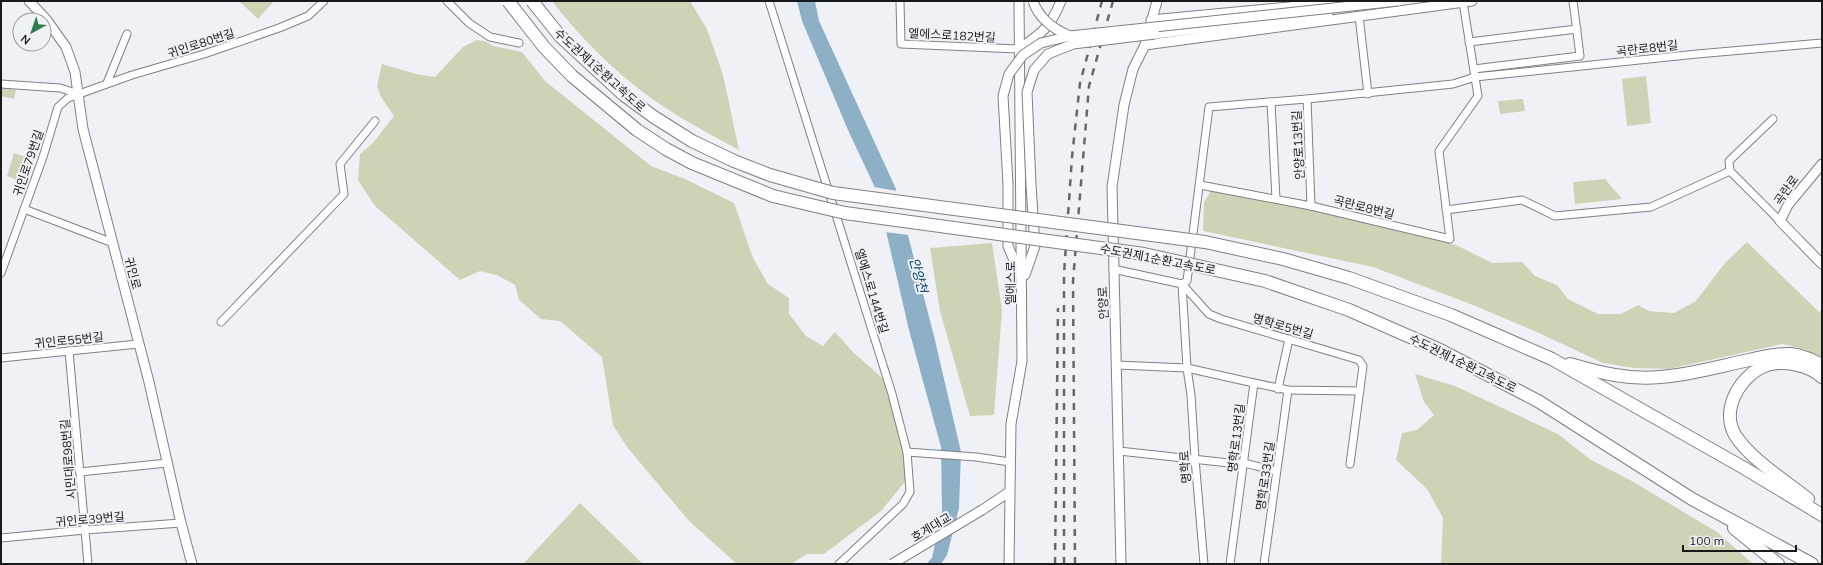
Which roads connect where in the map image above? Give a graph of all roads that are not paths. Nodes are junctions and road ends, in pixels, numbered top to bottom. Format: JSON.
{"nodes":[{"id":1,"x":29,"y":1,"type":"edge"},
{"id":2,"x":324,"y":1,"type":"edge"},
{"id":3,"x":447,"y":1,"type":"edge"},
{"id":4,"x":508,"y":1,"type":"edge"},
{"id":5,"x":532,"y":1,"type":"edge"},
{"id":6,"x":769,"y":1,"type":"edge"},
{"id":7,"x":900,"y":1,"type":"edge"},
{"id":8,"x":1019,"y":1,"type":"edge"},
{"id":9,"x":1033,"y":1,"type":"edge"},
{"id":10,"x":1061,"y":1,"type":"edge"},
{"id":11,"x":1158,"y":1,"type":"edge"},
{"id":12,"x":1351,"y":1,"type":"edge"},
{"id":13,"x":1398,"y":1,"type":"edge"},
{"id":14,"x":1441,"y":1,"type":"edge"},
{"id":15,"x":1573,"y":1,"type":"edge"},
{"id":16,"x":1330,"y":2,"type":"edge"},
{"id":17,"x":1467,"y":2,"type":"edge"},
{"id":18,"x":1359,"y":16,"type":"junction"},
{"id":19,"x":1151,"y":20,"type":"junction"},
{"id":20,"x":1577,"y":29,"type":"junction"},
{"id":21,"x":127,"y":34,"type":"dead end"},
{"id":22,"x":1070,"y":36,"type":"junction"},
{"id":23,"x":1469,"y":42,"type":"junction"},
{"id":24,"x":519,"y":43,"type":"dead end"},
{"id":25,"x":1822,"y":43,"type":"edge"},
{"id":26,"x":1145,"y":45,"type":"junction"},
{"id":27,"x":1019,"y":49,"type":"junction"},
{"id":28,"x":1474,"y":73,"type":"junction"},
{"id":29,"x":107,"y":83,"type":"junction"},
{"id":30,"x":1,"y":84,"type":"edge"},
{"id":31,"x":79,"y":94,"type":"junction"},
{"id":32,"x":1368,"y":94,"type":"junction"},
{"id":33,"x":1306,"y":99,"type":"junction"},
{"id":34,"x":1271,"y":102,"type":"junction"},
{"id":35,"x":1773,"y":119,"type":"dead end"},
{"id":36,"x":375,"y":121,"type":"dead end"},
{"id":37,"x":1822,"y":164,"type":"edge"},
{"id":38,"x":1730,"y":171,"type":"junction"},
{"id":39,"x":1200,"y":185,"type":"junction"},
{"id":40,"x":1276,"y":199,"type":"junction"},
{"id":41,"x":1311,"y":206,"type":"junction"},
{"id":42,"x":24,"y":209,"type":"junction"},
{"id":43,"x":1446,"y":210,"type":"junction"},
{"id":44,"x":1780,"y":221,"type":"junction"},
{"id":45,"x":113,"y":243,"type":"junction"},
{"id":46,"x":1822,"y":264,"type":"edge"},
{"id":47,"x":1113,"y":269,"type":"junction"},
{"id":48,"x":1,"y":273,"type":"edge"},
{"id":49,"x":1023,"y":282,"type":"junction"},
{"id":50,"x":1182,"y":284,"type":"junction"},
{"id":51,"x":221,"y":322,"type":"dead end"},
{"id":52,"x":1289,"y":339,"type":"junction"},
{"id":53,"x":138,"y":344,"type":"junction"},
{"id":54,"x":69,"y":351,"type":"junction"},
{"id":55,"x":1,"y":358,"type":"edge"},
{"id":56,"x":1552,"y":359,"type":"junction"},
{"id":57,"x":1117,"y":365,"type":"junction"},
{"id":58,"x":1822,"y":365,"type":"edge"},
{"id":59,"x":1187,"y":368,"type":"junction"},
{"id":60,"x":1822,"y":377,"type":"edge"},
{"id":61,"x":1254,"y":383,"type":"junction"},
{"id":62,"x":1278,"y":388,"type":"junction"},
{"id":63,"x":1288,"y":390,"type":"junction"},
{"id":64,"x":1360,"y":390,"type":"junction"},
{"id":65,"x":1119,"y":451,"type":"junction"},
{"id":66,"x":907,"y":452,"type":"junction"},
{"id":67,"x":1195,"y":458,"type":"junction"},
{"id":68,"x":1010,"y":462,"type":"junction"},
{"id":69,"x":168,"y":463,"type":"junction"},
{"id":70,"x":1244,"y":463,"type":"junction"},
{"id":71,"x":1350,"y":464,"type":"dead end"},
{"id":72,"x":1276,"y":470,"type":"junction"},
{"id":73,"x":80,"y":472,"type":"junction"},
{"id":74,"x":1009,"y":492,"type":"junction"},
{"id":75,"x":1692,"y":499,"type":"junction"},
{"id":76,"x":1822,"y":510,"type":"edge"},
{"id":77,"x":1822,"y":515,"type":"edge"},
{"id":78,"x":181,"y":523,"type":"junction"},
{"id":79,"x":86,"y":530,"type":"junction"},
{"id":80,"x":1,"y":538,"type":"edge"},
{"id":81,"x":88,"y":564,"type":"edge"},
{"id":82,"x":192,"y":564,"type":"edge"},
{"id":83,"x":839,"y":564,"type":"edge"},
{"id":84,"x":892,"y":564,"type":"edge"},
{"id":85,"x":1009,"y":564,"type":"edge"},
{"id":86,"x":1121,"y":564,"type":"edge"},
{"id":87,"x":1204,"y":564,"type":"edge"},
{"id":88,"x":1230,"y":564,"type":"edge"},
{"id":89,"x":1264,"y":564,"type":"edge"},
{"id":90,"x":1778,"y":564,"type":"edge"},
{"id":91,"x":1812,"y":564,"type":"edge"}],
"edges":[{"from":1,"to":31,"type":"street","name":"귀인로"},
{"from":2,"to":29,"type":"street","name":"귀인로80번길"},
{"from":3,"to":24,"type":"street"},
{"from":4,"to":75,"type":"highway","name":"수도권제1순환고속도로","bridge":true},
{"from":5,"to":56,"type":"highway","name":"수도권제1순환고속도로","bridge":true},
{"from":6,"to":66,"type":"street","name":"엘에스로144번길"},
{"from":7,"to":27,"type":"street","name":"엘에스로182번길"},
{"from":8,"to":27,"type":"street","name":"엘에스로"},
{"from":9,"to":22,"type":"street","bridge":true},
{"from":10,"to":27,"type":"street"},
{"from":11,"to":19,"type":"street","name":"안양로"},
{"from":12,"to":16,"type":"street"},
{"from":13,"to":22,"type":"street","bridge":true},
{"from":14,"to":49,"type":"street","bridge":true},
{"from":15,"to":20,"type":"street"},
{"from":16,"to":19,"type":"street"},
{"from":17,"to":18,"type":"street"},
{"from":17,"to":23,"type":"street"},
{"from":18,"to":26,"type":"street"},
{"from":18,"to":32,"type":"street"},
{"from":19,"to":26,"type":"street","name":"안양로"},
{"from":20,"to":23,"type":"street"},
{"from":20,"to":28,"type":"street"},
{"from":21,"to":29,"type":"street"},
{"from":22,"to":49,"type":"street","bridge":true},
{"from":23,"to":28,"type":"street"},
{"from":25,"to":28,"type":"street","name":"곡란로8번길"},
{"from":26,"to":47,"type":"street","name":"안양로"},
{"from":27,"to":49,"type":"street","name":"엘에스로"},
{"from":28,"to":32,"type":"street","name":"곡란로8번길"},
{"from":28,"to":43,"type":"street","name":"곡란로8번길"},
{"from":29,"to":31,"type":"street","name":"귀인로80번길"},
{"from":30,"to":31,"type":"street"},
{"from":31,"to":42,"type":"street","name":"귀인로79번길"},
{"from":31,"to":45,"type":"street","name":"귀인로"},
{"from":32,"to":33,"type":"street","name":"곡란로8번길"},
{"from":33,"to":34,"type":"street","name":"안양로13번길"},
{"from":33,"to":41,"type":"street","name":"안양로13번길"},
{"from":34,"to":39,"type":"street","name":"안양로13번길"},
{"from":34,"to":40,"type":"street"},
{"from":35,"to":38,"type":"street"},
{"from":36,"to":51,"type":"street"},
{"from":37,"to":44,"type":"street","name":"곡란로"},
{"from":38,"to":43,"type":"street"},
{"from":38,"to":44,"type":"street"},
{"from":39,"to":40,"type":"street"},
{"from":39,"to":50,"type":"street","name":"안양로13번길"},
{"from":40,"to":41,"type":"street"},
{"from":41,"to":43,"type":"street","name":"곡란로8번길"},
{"from":42,"to":45,"type":"street"},
{"from":42,"to":48,"type":"street","name":"귀인로79번길"},
{"from":44,"to":46,"type":"street","name":"곡란로"},
{"from":45,"to":53,"type":"street","name":"귀인로"},
{"from":47,"to":50,"type":"street"},
{"from":47,"to":57,"type":"street","name":"안양로"},
{"from":49,"to":68,"type":"street","name":"엘에스로"},
{"from":50,"to":52,"type":"street","name":"명학로5번길"},
{"from":50,"to":59,"type":"street","name":"명학로"},
{"from":52,"to":62,"type":"street"},
{"from":52,"to":64,"type":"street","name":"명학로5번길"},
{"from":53,"to":54,"type":"street","name":"귀인로55번길"},
{"from":53,"to":69,"type":"street","name":"귀인로"},
{"from":54,"to":55,"type":"street","name":"귀인로55번길"},
{"from":54,"to":73,"type":"street","name":"시민대로98번길"},
{"from":56,"to":58,"type":"highway"},
{"from":56,"to":77,"type":"highway","name":"수도권제1순환고속도로"},
{"from":57,"to":59,"type":"street"},
{"from":57,"to":65,"type":"street","name":"안양로"},
{"from":59,"to":61,"type":"street"},
{"from":59,"to":67,"type":"street","name":"명학로"},
{"from":60,"to":76,"type":"highway"},
{"from":61,"to":62,"type":"street"},
{"from":61,"to":70,"type":"street","name":"명학로13번길"},
{"from":62,"to":63,"type":"street"},
{"from":63,"to":64,"type":"street"},
{"from":63,"to":72,"type":"street","name":"명학로33번길"},
{"from":64,"to":71,"type":"street","name":"명학로5번길"},
{"from":65,"to":67,"type":"street"},
{"from":65,"to":86,"type":"street","name":"안양로"},
{"from":66,"to":68,"type":"street"},
{"from":66,"to":83,"type":"street","name":"엘에스로144번길"},
{"from":67,"to":70,"type":"street"},
{"from":67,"to":87,"type":"street","name":"명학로"},
{"from":68,"to":74,"type":"street","name":"엘에스로"},
{"from":69,"to":73,"type":"street"},
{"from":69,"to":78,"type":"street","name":"귀인로"},
{"from":70,"to":72,"type":"street"},
{"from":70,"to":88,"type":"street","name":"명학로13번길"},
{"from":72,"to":89,"type":"street","name":"명학로33번길"},
{"from":73,"to":79,"type":"street","name":"시민대로98번길"},
{"from":74,"to":84,"type":"street","name":"호계대교","bridge":true},
{"from":74,"to":85,"type":"street","name":"엘에스로"},
{"from":75,"to":90,"type":"highway"},
{"from":75,"to":91,"type":"highway","name":"수도권제1순환고속도로"},
{"from":78,"to":79,"type":"street","name":"귀인로39번길"},
{"from":78,"to":82,"type":"street","name":"귀인로"},
{"from":79,"to":80,"type":"street","name":"귀인로39번길"},
{"from":79,"to":81,"type":"street","name":"시민대로98번길"}]}
